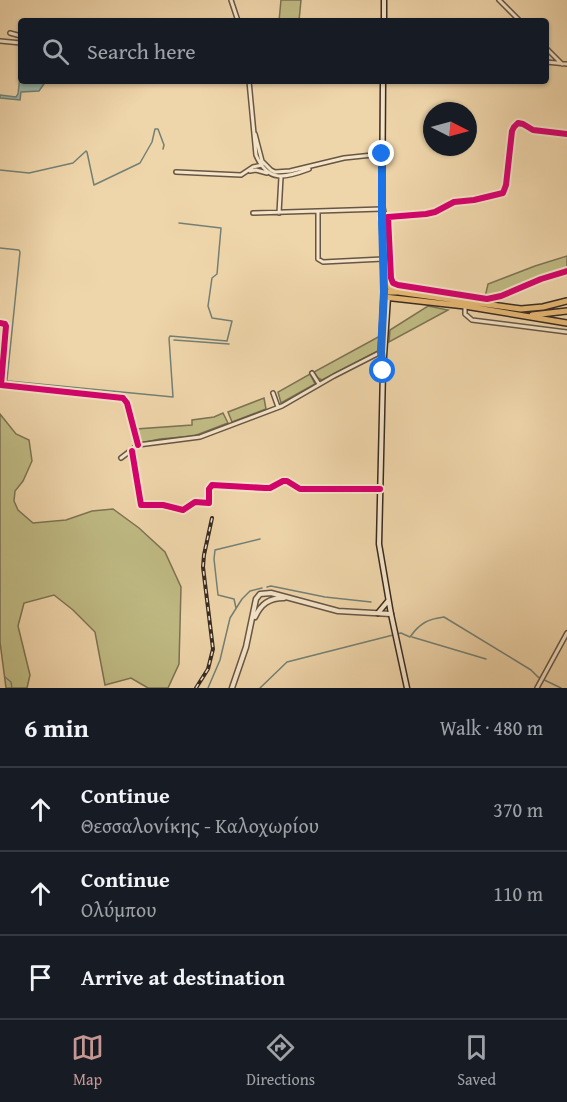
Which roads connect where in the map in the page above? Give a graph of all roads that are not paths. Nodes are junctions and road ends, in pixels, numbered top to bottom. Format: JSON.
{"nodes":[{"id":1,"x":231,"y":0,"type":"edge"},
{"id":2,"x":384,"y":0,"type":"edge"},
{"id":3,"x":499,"y":0,"type":"edge"},
{"id":4,"x":236,"y":18,"type":"edge"},
{"id":5,"x":384,"y":18,"type":"edge"},
{"id":6,"x":517,"y":18,"type":"edge"},
{"id":7,"x":9,"y":33,"type":"dead end"},
{"id":8,"x":18,"y":35,"type":"edge"},
{"id":9,"x":0,"y":41,"type":"edge"},
{"id":10,"x":18,"y":43,"type":"edge"},
{"id":11,"x":549,"y":51,"type":"edge"},
{"id":12,"x":549,"y":62,"type":"edge"},
{"id":13,"x":561,"y":64,"type":"junction"},
{"id":14,"x":567,"y":64,"type":"edge"},
{"id":15,"x":249,"y":84,"type":"edge"},
{"id":16,"x":383,"y":84,"type":"edge"},
{"id":17,"x":255,"y":134,"type":"junction"},
{"id":18,"x":567,"y":134,"type":"edge"},
{"id":19,"x":382,"y":154,"type":"junction"},
{"id":20,"x":256,"y":155,"type":"junction"},
{"id":21,"x":261,"y":163,"type":"junction"},
{"id":22,"x":322,"y":164,"type":"junction"},
{"id":23,"x":255,"y":169,"type":"junction"},
{"id":24,"x":176,"y":172,"type":"dead end"},
{"id":25,"x":269,"y":174,"type":"junction"},
{"id":26,"x":281,"y":177,"type":"junction"},
{"id":27,"x":382,"y":207,"type":"junction"},
{"id":28,"x":318,"y":212,"type":"junction"},
{"id":29,"x":253,"y":213,"type":"dead end"},
{"id":30,"x":279,"y":213,"type":"junction"},
{"id":31,"x":385,"y":217,"type":"junction"},
{"id":32,"x":383,"y":259,"type":"junction"},
{"id":33,"x":567,"y":271,"type":"edge"},
{"id":34,"x":388,"y":284,"type":"junction"},
{"id":35,"x":399,"y":285,"type":"junction"},
{"id":36,"x":398,"y":292,"type":"junction"},
{"id":37,"x":386,"y":294,"type":"junction"},
{"id":38,"x":567,"y":300,"type":"edge"},
{"id":39,"x":465,"y":306,"type":"junction"},
{"id":40,"x":567,"y":311,"type":"edge"},
{"id":41,"x":519,"y":316,"type":"junction"},
{"id":42,"x":0,"y":323,"type":"edge"},
{"id":43,"x":567,"y":323,"type":"edge"},
{"id":44,"x":567,"y":332,"type":"edge"},
{"id":45,"x":383,"y":349,"type":"junction"},
{"id":46,"x":383,"y":371,"type":"junction"},
{"id":47,"x":312,"y":374,"type":"dead end"},
{"id":48,"x":319,"y":384,"type":"junction"},
{"id":49,"x":273,"y":393,"type":"dead end"},
{"id":50,"x":278,"y":407,"type":"junction"},
{"id":51,"x":138,"y":446,"type":"junction"},
{"id":52,"x":132,"y":451,"type":"junction"},
{"id":53,"x":121,"y":458,"type":"dead end"},
{"id":54,"x":380,"y":489,"type":"junction"},
{"id":55,"x":292,"y":599,"type":"junction"},
{"id":56,"x":388,"y":601,"type":"junction"},
{"id":57,"x":391,"y":612,"type":"junction"},
{"id":58,"x":376,"y":613,"type":"junction"},
{"id":59,"x":251,"y":626,"type":"junction"},
{"id":60,"x":567,"y":633,"type":"edge"},
{"id":61,"x":231,"y":688,"type":"edge"},
{"id":62,"x":408,"y":688,"type":"edge"},
{"id":63,"x":537,"y":688,"type":"edge"}],
"edges":[{"from":1,"to":4,"type":"street"},
{"from":2,"to":5,"type":"main road"},
{"from":3,"to":6,"type":"street"},
{"from":7,"to":8,"type":"street"},
{"from":9,"to":10,"type":"street"},
{"from":11,"to":13,"type":"street"},
{"from":12,"to":13,"type":"street"},
{"from":13,"to":14,"type":"street"},
{"from":15,"to":17,"type":"street"},
{"from":16,"to":19,"type":"main road"},
{"from":17,"to":20,"type":"street"},
{"from":17,"to":21,"type":"street"},
{"from":18,"to":31,"type":"street"},
{"from":19,"to":22,"type":"street"},
{"from":19,"to":27,"type":"main road"},
{"from":20,"to":21,"type":"street"},
{"from":20,"to":23,"type":"street"},
{"from":21,"to":22,"type":"street"},
{"from":21,"to":23,"type":"street"},
{"from":21,"to":25,"type":"street"},
{"from":22,"to":26,"type":"street"},
{"from":23,"to":24,"type":"street"},
{"from":23,"to":25,"type":"street"},
{"from":25,"to":26,"type":"street"},
{"from":26,"to":30,"type":"street"},
{"from":27,"to":28,"type":"street"},
{"from":27,"to":31,"type":"main road"},
{"from":28,"to":30,"type":"street"},
{"from":28,"to":32,"type":"street"},
{"from":29,"to":30,"type":"street"},
{"from":31,"to":32,"type":"main road"},
{"from":31,"to":34,"type":"main road"},
{"from":31,"to":35,"type":"street"},
{"from":32,"to":37,"type":"main road"},
{"from":33,"to":35,"type":"street"},
{"from":34,"to":36,"type":"highway"},
{"from":34,"to":37,"type":"main road"},
{"from":35,"to":36,"type":"street"},
{"from":36,"to":37,"type":"highway"},
{"from":36,"to":38,"type":"highway"},
{"from":37,"to":39,"type":"highway"},
{"from":37,"to":45,"type":"main road"},
{"from":37,"to":45,"type":"main road"},
{"from":39,"to":41,"type":"highway"},
{"from":39,"to":44,"type":"street"},
{"from":40,"to":41,"type":"highway"},
{"from":41,"to":43,"type":"highway"},
{"from":42,"to":51,"type":"street"},
{"from":45,"to":46,"type":"main road"},
{"from":45,"to":46,"type":"main road"},
{"from":45,"to":48,"type":"street"},
{"from":46,"to":54,"type":"main road"},
{"from":47,"to":48,"type":"street"},
{"from":48,"to":50,"type":"street"},
{"from":49,"to":50,"type":"street"},
{"from":50,"to":51,"type":"street"},
{"from":51,"to":52,"type":"street"},
{"from":52,"to":53,"type":"street"},
{"from":52,"to":54,"type":"street"},
{"from":54,"to":56,"type":"main road"},
{"from":55,"to":58,"type":"main road"},
{"from":55,"to":59,"type":"main road"},
{"from":55,"to":59,"type":"main road"},
{"from":56,"to":57,"type":"main road"},
{"from":56,"to":58,"type":"main road"},
{"from":57,"to":58,"type":"main road"},
{"from":57,"to":62,"type":"main road"},
{"from":59,"to":61,"type":"main road"},
{"from":60,"to":63,"type":"street"}]}
